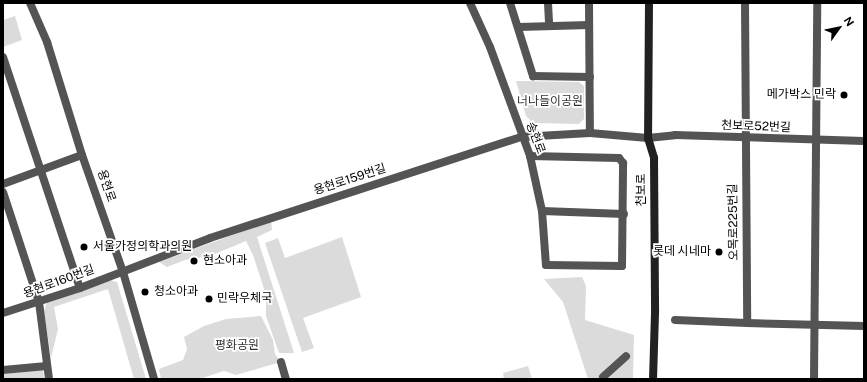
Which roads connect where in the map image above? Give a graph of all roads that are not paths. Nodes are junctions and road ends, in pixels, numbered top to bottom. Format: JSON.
{"nodes":[{"id":1,"x":30,"y":3,"type":"edge"},
{"id":2,"x":470,"y":3,"type":"edge"},
{"id":3,"x":510,"y":3,"type":"edge"},
{"id":4,"x":548,"y":3,"type":"edge"},
{"id":5,"x":589,"y":3,"type":"edge"},
{"id":6,"x":649,"y":3,"type":"edge"},
{"id":7,"x":746,"y":3,"type":"edge"},
{"id":8,"x":817,"y":3,"type":"edge"},
{"id":9,"x":549,"y":25,"type":"junction"},
{"id":10,"x":588,"y":25,"type":"junction"},
{"id":11,"x":519,"y":27,"type":"junction"},
{"id":12,"x":3,"y":58,"type":"edge"},
{"id":13,"x":590,"y":77,"type":"junction"},
{"id":14,"x":590,"y":133,"type":"junction"},
{"id":15,"x":521,"y":137,"type":"junction"},
{"id":16,"x":648,"y":138,"type":"junction"},
{"id":17,"x":745,"y":138,"type":"junction"},
{"id":18,"x":816,"y":140,"type":"junction"},
{"id":19,"x":864,"y":141,"type":"edge"},
{"id":20,"x":82,"y":155,"type":"junction"},
{"id":21,"x":530,"y":156,"type":"junction"},
{"id":22,"x":42,"y":170,"type":"junction"},
{"id":23,"x":3,"y":184,"type":"edge"},
{"id":24,"x":3,"y":192,"type":"edge"},
{"id":25,"x":542,"y":211,"type":"junction"},
{"id":26,"x":624,"y":214,"type":"junction"},
{"id":27,"x":123,"y":272,"type":"junction"},
{"id":28,"x":80,"y":288,"type":"junction"},
{"id":29,"x":39,"y":302,"type":"junction"},
{"id":30,"x":3,"y":313,"type":"edge"},
{"id":31,"x":675,"y":320,"type":"dead end"},
{"id":32,"x":747,"y":323,"type":"junction"},
{"id":33,"x":817,"y":325,"type":"junction"},
{"id":34,"x":864,"y":326,"type":"edge"},
{"id":35,"x":626,"y":356,"type":"dead end"},
{"id":36,"x":281,"y":362,"type":"dead end"},
{"id":37,"x":47,"y":366,"type":"junction"},
{"id":38,"x":3,"y":370,"type":"edge"},
{"id":39,"x":604,"y":377,"type":"dead end"},
{"id":40,"x":49,"y":379,"type":"edge"},
{"id":41,"x":154,"y":379,"type":"edge"},
{"id":42,"x":286,"y":379,"type":"edge"},
{"id":43,"x":652,"y":379,"type":"edge"},
{"id":44,"x":814,"y":379,"type":"edge"}],
"edges":[{"from":1,"to":20,"type":"street","name":"용현로"},
{"from":2,"to":15,"type":"street","name":"송현로"},
{"from":3,"to":11,"type":"street"},
{"from":4,"to":9,"type":"street"},
{"from":5,"to":10,"type":"street"},
{"from":6,"to":16,"type":"main road","name":"천보로"},
{"from":7,"to":17,"type":"street","name":"오목로225번길"},
{"from":8,"to":18,"type":"street"},
{"from":9,"to":10,"type":"street"},
{"from":9,"to":11,"type":"street"},
{"from":10,"to":13,"type":"street"},
{"from":11,"to":13,"type":"street"},
{"from":12,"to":22,"type":"street"},
{"from":13,"to":14,"type":"street"},
{"from":14,"to":15,"type":"street","name":"용현로159번길"},
{"from":14,"to":16,"type":"street","name":"천보로52번길"},
{"from":15,"to":21,"type":"street","name":"송현로"},
{"from":15,"to":27,"type":"street","name":"용현로159번길"},
{"from":16,"to":17,"type":"street","name":"천보로52번길"},
{"from":16,"to":43,"type":"main road","name":"천보로"},
{"from":17,"to":18,"type":"street","name":"천보로52번길"},
{"from":17,"to":32,"type":"street","name":"오목로225번길"},
{"from":18,"to":19,"type":"street","name":"천보로52번길"},
{"from":18,"to":33,"type":"street"},
{"from":20,"to":22,"type":"street"},
{"from":20,"to":27,"type":"street","name":"용현로"},
{"from":21,"to":25,"type":"street","name":"송현로"},
{"from":21,"to":26,"type":"street"},
{"from":22,"to":23,"type":"street"},
{"from":22,"to":28,"type":"street"},
{"from":24,"to":29,"type":"street"},
{"from":25,"to":26,"type":"street"},
{"from":25,"to":26,"type":"street","name":"송현로"},
{"from":27,"to":28,"type":"street","name":"용현로160번길"},
{"from":27,"to":41,"type":"street","name":"용현로"},
{"from":28,"to":29,"type":"street","name":"용현로160번길"},
{"from":29,"to":30,"type":"street","name":"용현로160번길"},
{"from":29,"to":37,"type":"street"},
{"from":31,"to":32,"type":"street"},
{"from":32,"to":33,"type":"street"},
{"from":33,"to":34,"type":"street"},
{"from":33,"to":44,"type":"street"},
{"from":35,"to":39,"type":"street"},
{"from":36,"to":42,"type":"street"},
{"from":37,"to":38,"type":"street"},
{"from":37,"to":40,"type":"street"}]}
